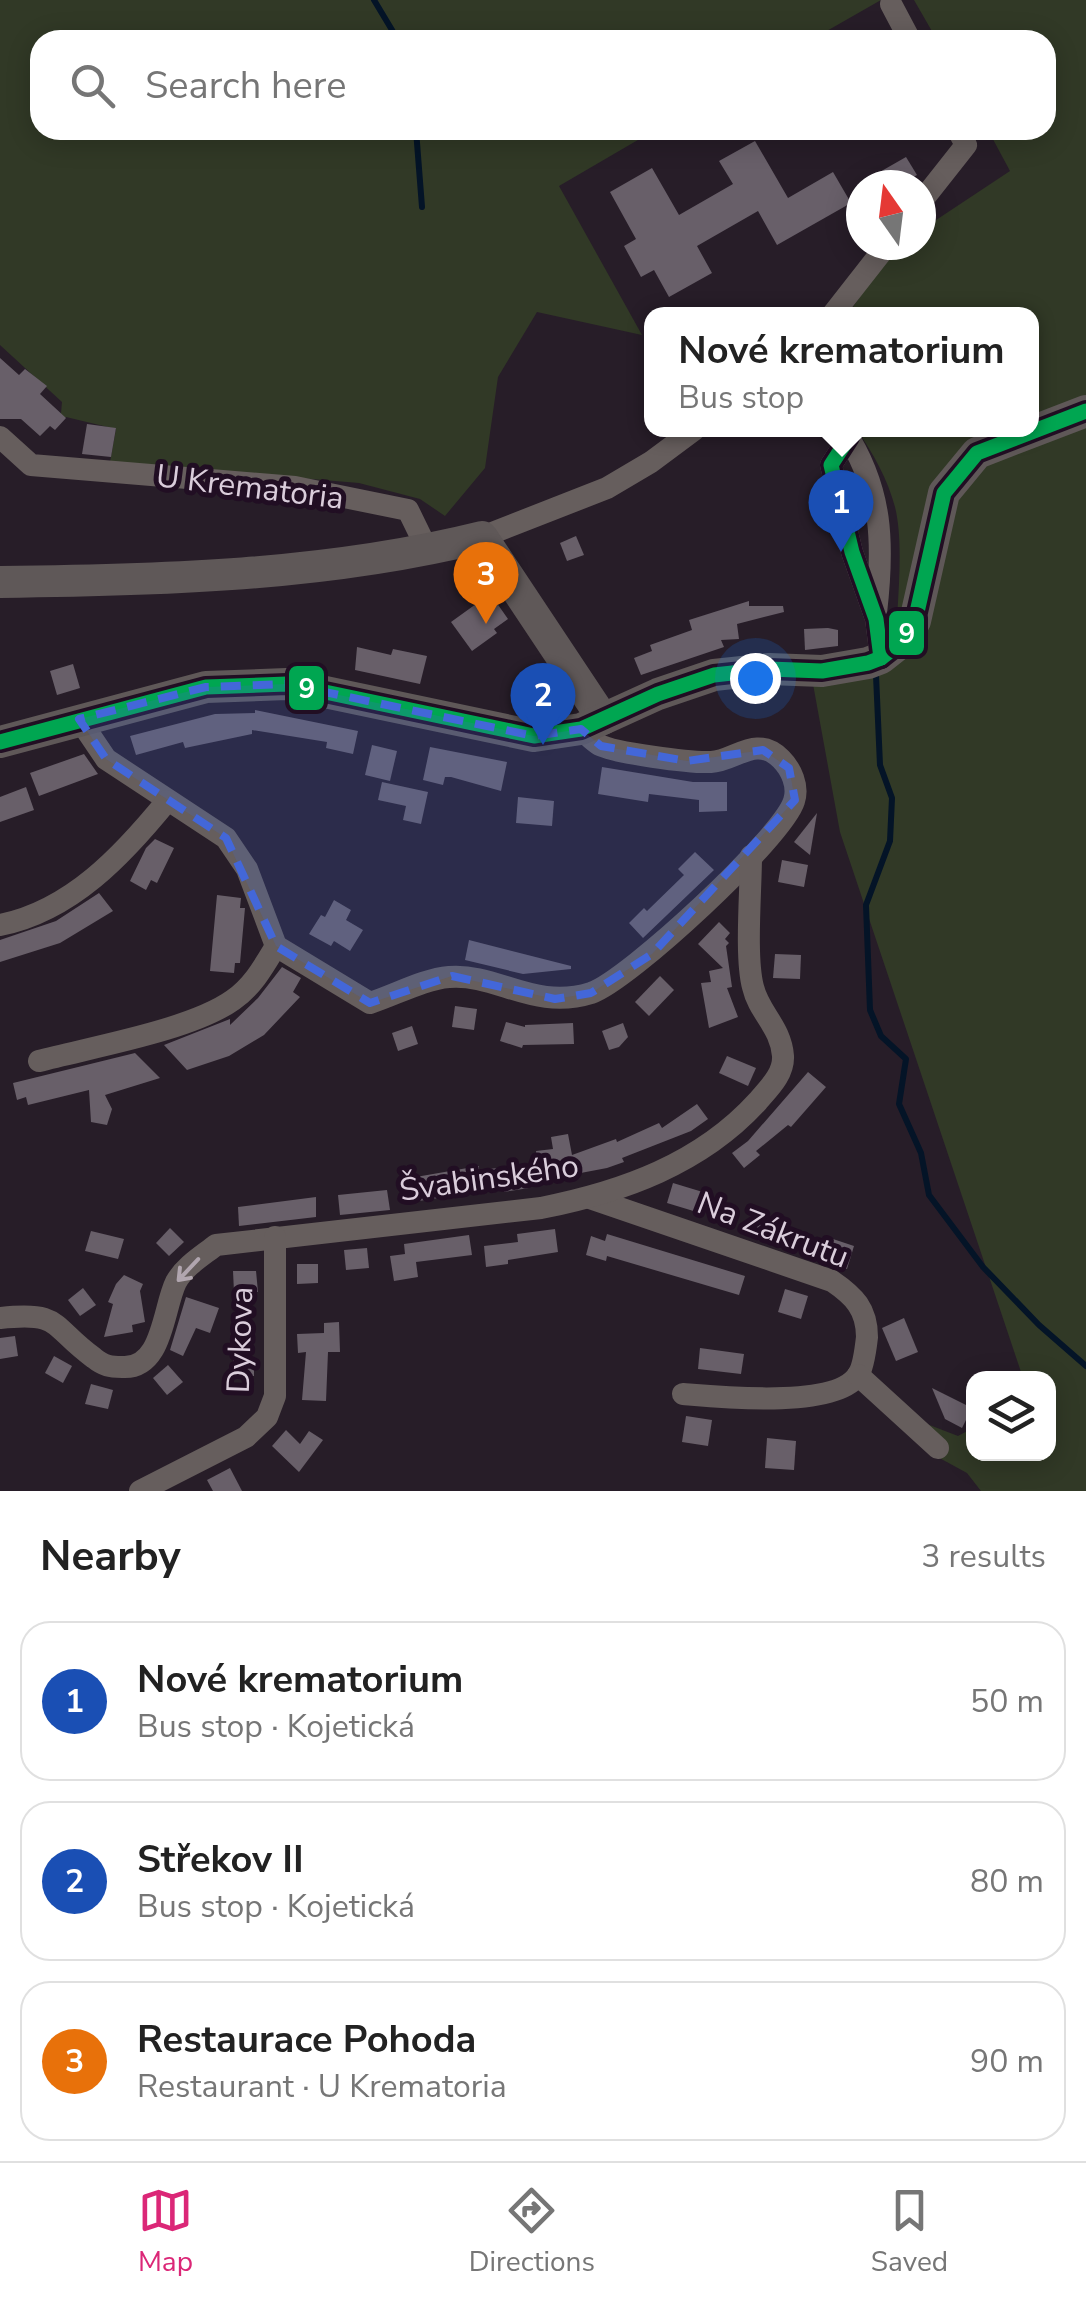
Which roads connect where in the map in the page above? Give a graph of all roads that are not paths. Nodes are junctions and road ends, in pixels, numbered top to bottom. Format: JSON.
{"nodes":[{"id":1,"x":891,"y":4,"type":"dead end"},
{"id":2,"x":905,"y":30,"type":"edge"},
{"id":3,"x":963,"y":140,"type":"edge"},
{"id":4,"x":936,"y":183,"type":"edge"},
{"id":5,"x":875,"y":260,"type":"edge"},
{"id":6,"x":838,"y":307,"type":"edge"},
{"id":7,"x":1086,"y":411,"type":"edge"},
{"id":8,"x":1039,"y":429,"type":"edge"},
{"id":9,"x":0,"y":437,"type":"edge"},
{"id":10,"x":685,"y":437,"type":"edge"},
{"id":11,"x":845,"y":437,"type":"edge"},
{"id":12,"x":849,"y":437,"type":"edge"},
{"id":13,"x":1019,"y":437,"type":"edge"},
{"id":14,"x":482,"y":537,"type":"junction"},
{"id":15,"x":428,"y":550,"type":"junction"},
{"id":16,"x":0,"y":582,"type":"edge"},
{"id":17,"x":876,"y":619,"type":"junction"},
{"id":18,"x":881,"y":658,"type":"junction"},
{"id":19,"x":79,"y":719,"type":"junction"},
{"id":20,"x":592,"y":724,"type":"junction"},
{"id":21,"x":0,"y":742,"type":"edge"},
{"id":22,"x":167,"y":801,"type":"junction"},
{"id":23,"x":751,"y":856,"type":"junction"},
{"id":24,"x":0,"y":925,"type":"edge"},
{"id":25,"x":276,"y":946,"type":"junction"},
{"id":26,"x":39,"y":1061,"type":"dead end"},
{"id":27,"x":590,"y":1198,"type":"junction"},
{"id":28,"x":275,"y":1236,"type":"junction"},
{"id":29,"x":0,"y":1318,"type":"edge"},
{"id":30,"x":858,"y":1376,"type":"junction"},
{"id":31,"x":683,"y":1394,"type":"dead end"},
{"id":32,"x":938,"y":1448,"type":"dead end"},
{"id":33,"x":140,"y":1491,"type":"edge"}],
"edges":[{"from":1,"to":2,"type":"street"},
{"from":3,"to":4,"type":"street"},
{"from":5,"to":6,"type":"street"},
{"from":7,"to":8,"type":"street"},
{"from":9,"to":15,"type":"street","name":"U Krematoria"},
{"from":10,"to":14,"type":"street"},
{"from":11,"to":17,"type":"street"},
{"from":12,"to":17,"type":"street"},
{"from":13,"to":18,"type":"street"},
{"from":14,"to":15,"type":"street"},
{"from":14,"to":20,"type":"street"},
{"from":15,"to":16,"type":"street"},
{"from":17,"to":18,"type":"street"},
{"from":18,"to":20,"type":"street"},
{"from":19,"to":20,"type":"street"},
{"from":19,"to":21,"type":"street"},
{"from":19,"to":22,"type":"street"},
{"from":20,"to":23,"type":"street"},
{"from":22,"to":24,"type":"street"},
{"from":22,"to":25,"type":"street"},
{"from":23,"to":25,"type":"street"},
{"from":23,"to":27,"type":"street","name":"Švabinského"},
{"from":25,"to":26,"type":"street"},
{"from":27,"to":28,"type":"street","name":"Švabinského"},
{"from":27,"to":30,"type":"street","name":"Na Zákrutu"},
{"from":28,"to":29,"type":"street","name":"Švabinského","one_way":true},
{"from":28,"to":33,"type":"street","name":"Dykova"},
{"from":30,"to":31,"type":"street"},
{"from":30,"to":32,"type":"street"}]}
